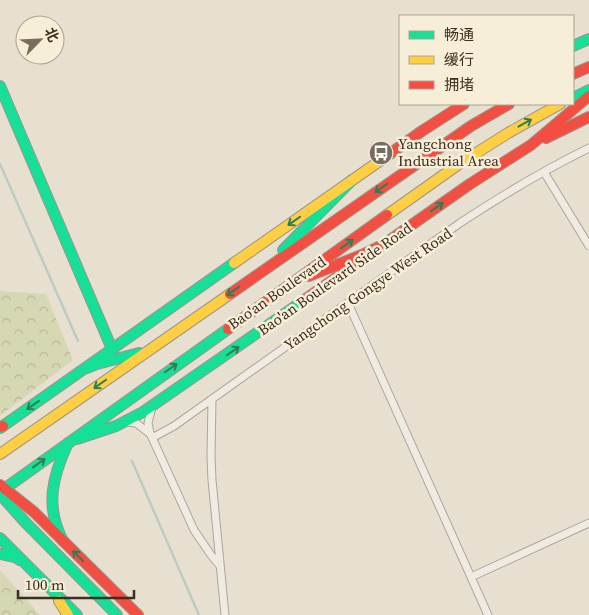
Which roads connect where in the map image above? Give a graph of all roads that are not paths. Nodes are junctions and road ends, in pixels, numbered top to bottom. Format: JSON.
{"nodes":[{"id":1,"x":589,"y":39,"type":"edge"},
{"id":2,"x":574,"y":46,"type":"edge"},
{"id":3,"x":589,"y":65,"type":"edge"},
{"id":4,"x":574,"y":67,"type":"edge"},
{"id":5,"x":574,"y":73,"type":"edge"},
{"id":6,"x":0,"y":86,"type":"edge"},
{"id":7,"x":589,"y":90,"type":"edge"},
{"id":8,"x":589,"y":96,"type":"edge"},
{"id":9,"x":574,"y":98,"type":"edge"},
{"id":10,"x":462,"y":105,"type":"edge"},
{"id":11,"x":507,"y":105,"type":"edge"},
{"id":12,"x":558,"y":105,"type":"edge"},
{"id":13,"x":589,"y":117,"type":"edge"},
{"id":14,"x":589,"y":148,"type":"edge"},
{"id":15,"x":519,"y":153,"type":"junction"},
{"id":16,"x":544,"y":172,"type":"junction"},
{"id":17,"x":352,"y":180,"type":"junction"},
{"id":18,"x":387,"y":242,"type":"junction"},
{"id":19,"x":589,"y":246,"type":"edge"},
{"id":20,"x":261,"y":272,"type":"junction"},
{"id":21,"x":279,"y":292,"type":"junction"},
{"id":22,"x":348,"y":303,"type":"junction"},
{"id":23,"x":152,"y":348,"type":"junction"},
{"id":24,"x":112,"y":349,"type":"junction"},
{"id":25,"x":82,"y":370,"type":"junction"},
{"id":26,"x":212,"y":399,"type":"junction"},
{"id":27,"x":152,"y":407,"type":"junction"},
{"id":28,"x":126,"y":422,"type":"junction"},
{"id":29,"x":1,"y":427,"type":"edge"},
{"id":30,"x":151,"y":435,"type":"junction"},
{"id":31,"x":69,"y":442,"type":"junction"},
{"id":32,"x":0,"y":454,"type":"edge"},
{"id":33,"x":1,"y":490,"type":"edge"},
{"id":34,"x":589,"y":523,"type":"edge"},
{"id":35,"x":0,"y":538,"type":"edge"},
{"id":36,"x":64,"y":541,"type":"junction"},
{"id":37,"x":0,"y":554,"type":"edge"},
{"id":38,"x":22,"y":561,"type":"junction"},
{"id":39,"x":220,"y":566,"type":"junction"},
{"id":40,"x":471,"y":577,"type":"junction"},
{"id":41,"x":55,"y":593,"type":"junction"},
{"id":42,"x":68,"y":615,"type":"edge"},
{"id":43,"x":77,"y":615,"type":"edge"},
{"id":44,"x":118,"y":615,"type":"edge"},
{"id":45,"x":138,"y":615,"type":"edge"},
{"id":46,"x":225,"y":615,"type":"edge"},
{"id":47,"x":488,"y":615,"type":"edge"}],
"edges":[{"from":1,"to":2,"type":"main road"},
{"from":3,"to":4,"type":"main road"},
{"from":3,"to":5,"type":"main road"},
{"from":6,"to":24,"type":"main road"},
{"from":7,"to":9,"type":"main road"},
{"from":8,"to":15,"type":"main road","name":"Bao'an Boulevard Side Road"},
{"from":10,"to":17,"type":"main road"},
{"from":11,"to":20,"type":"main road","name":"Bao'an Boulevard","one_way":true},
{"from":21,"to":12,"type":"main road","name":"Bao'an Boulevard","one_way":true},
{"from":13,"to":15,"type":"main road"},
{"from":14,"to":16,"type":"street","name":"Yangchong Gongye West Road"},
{"from":18,"to":15,"type":"main road","name":"Bao'an Boulevard Side Road","one_way":true},
{"from":16,"to":19,"type":"street"},
{"from":16,"to":22,"type":"street","name":"Yangchong Gongye West Road"},
{"from":17,"to":20,"type":"main road"},
{"from":17,"to":24,"type":"main road","one_way":true},
{"from":18,"to":21,"type":"main road"},
{"from":27,"to":18,"type":"main road","name":"Bao'an Boulevard Side Road","one_way":true},
{"from":20,"to":23,"type":"main road","name":"Bao'an Boulevard","one_way":true},
{"from":31,"to":21,"type":"main road","name":"Bao'an Boulevard","one_way":true},
{"from":22,"to":26,"type":"street","name":"Yangchong Gongye West Road"},
{"from":22,"to":40,"type":"street"},
{"from":23,"to":25,"type":"main road"},
{"from":23,"to":32,"type":"main road","name":"Bao'an Boulevard","one_way":true},
{"from":24,"to":25,"type":"main road"},
{"from":25,"to":29,"type":"main road","one_way":true},
{"from":26,"to":30,"type":"street","name":"Yangchong Gongye West Road"},
{"from":26,"to":39,"type":"street"},
{"from":27,"to":28,"type":"main road","name":"Bao'an Boulevard Side Road"},
{"from":27,"to":30,"type":"street"},
{"from":28,"to":30,"type":"street"},
{"from":28,"to":31,"type":"main road","name":"Bao'an Boulevard Side Road"},
{"from":30,"to":39,"type":"street"},
{"from":33,"to":31,"type":"main road","name":"Bao'an Boulevard","one_way":true},
{"from":31,"to":36,"type":"main road"},
{"from":33,"to":36,"type":"main road"},
{"from":33,"to":44,"type":"main road"},
{"from":34,"to":40,"type":"street"},
{"from":35,"to":38,"type":"main road"},
{"from":45,"to":36,"type":"main road","one_way":true},
{"from":37,"to":38,"type":"main road"},
{"from":38,"to":41,"type":"main road"},
{"from":39,"to":46,"type":"street"},
{"from":40,"to":47,"type":"street"},
{"from":41,"to":42,"type":"main road"},
{"from":41,"to":43,"type":"main road"}]}
